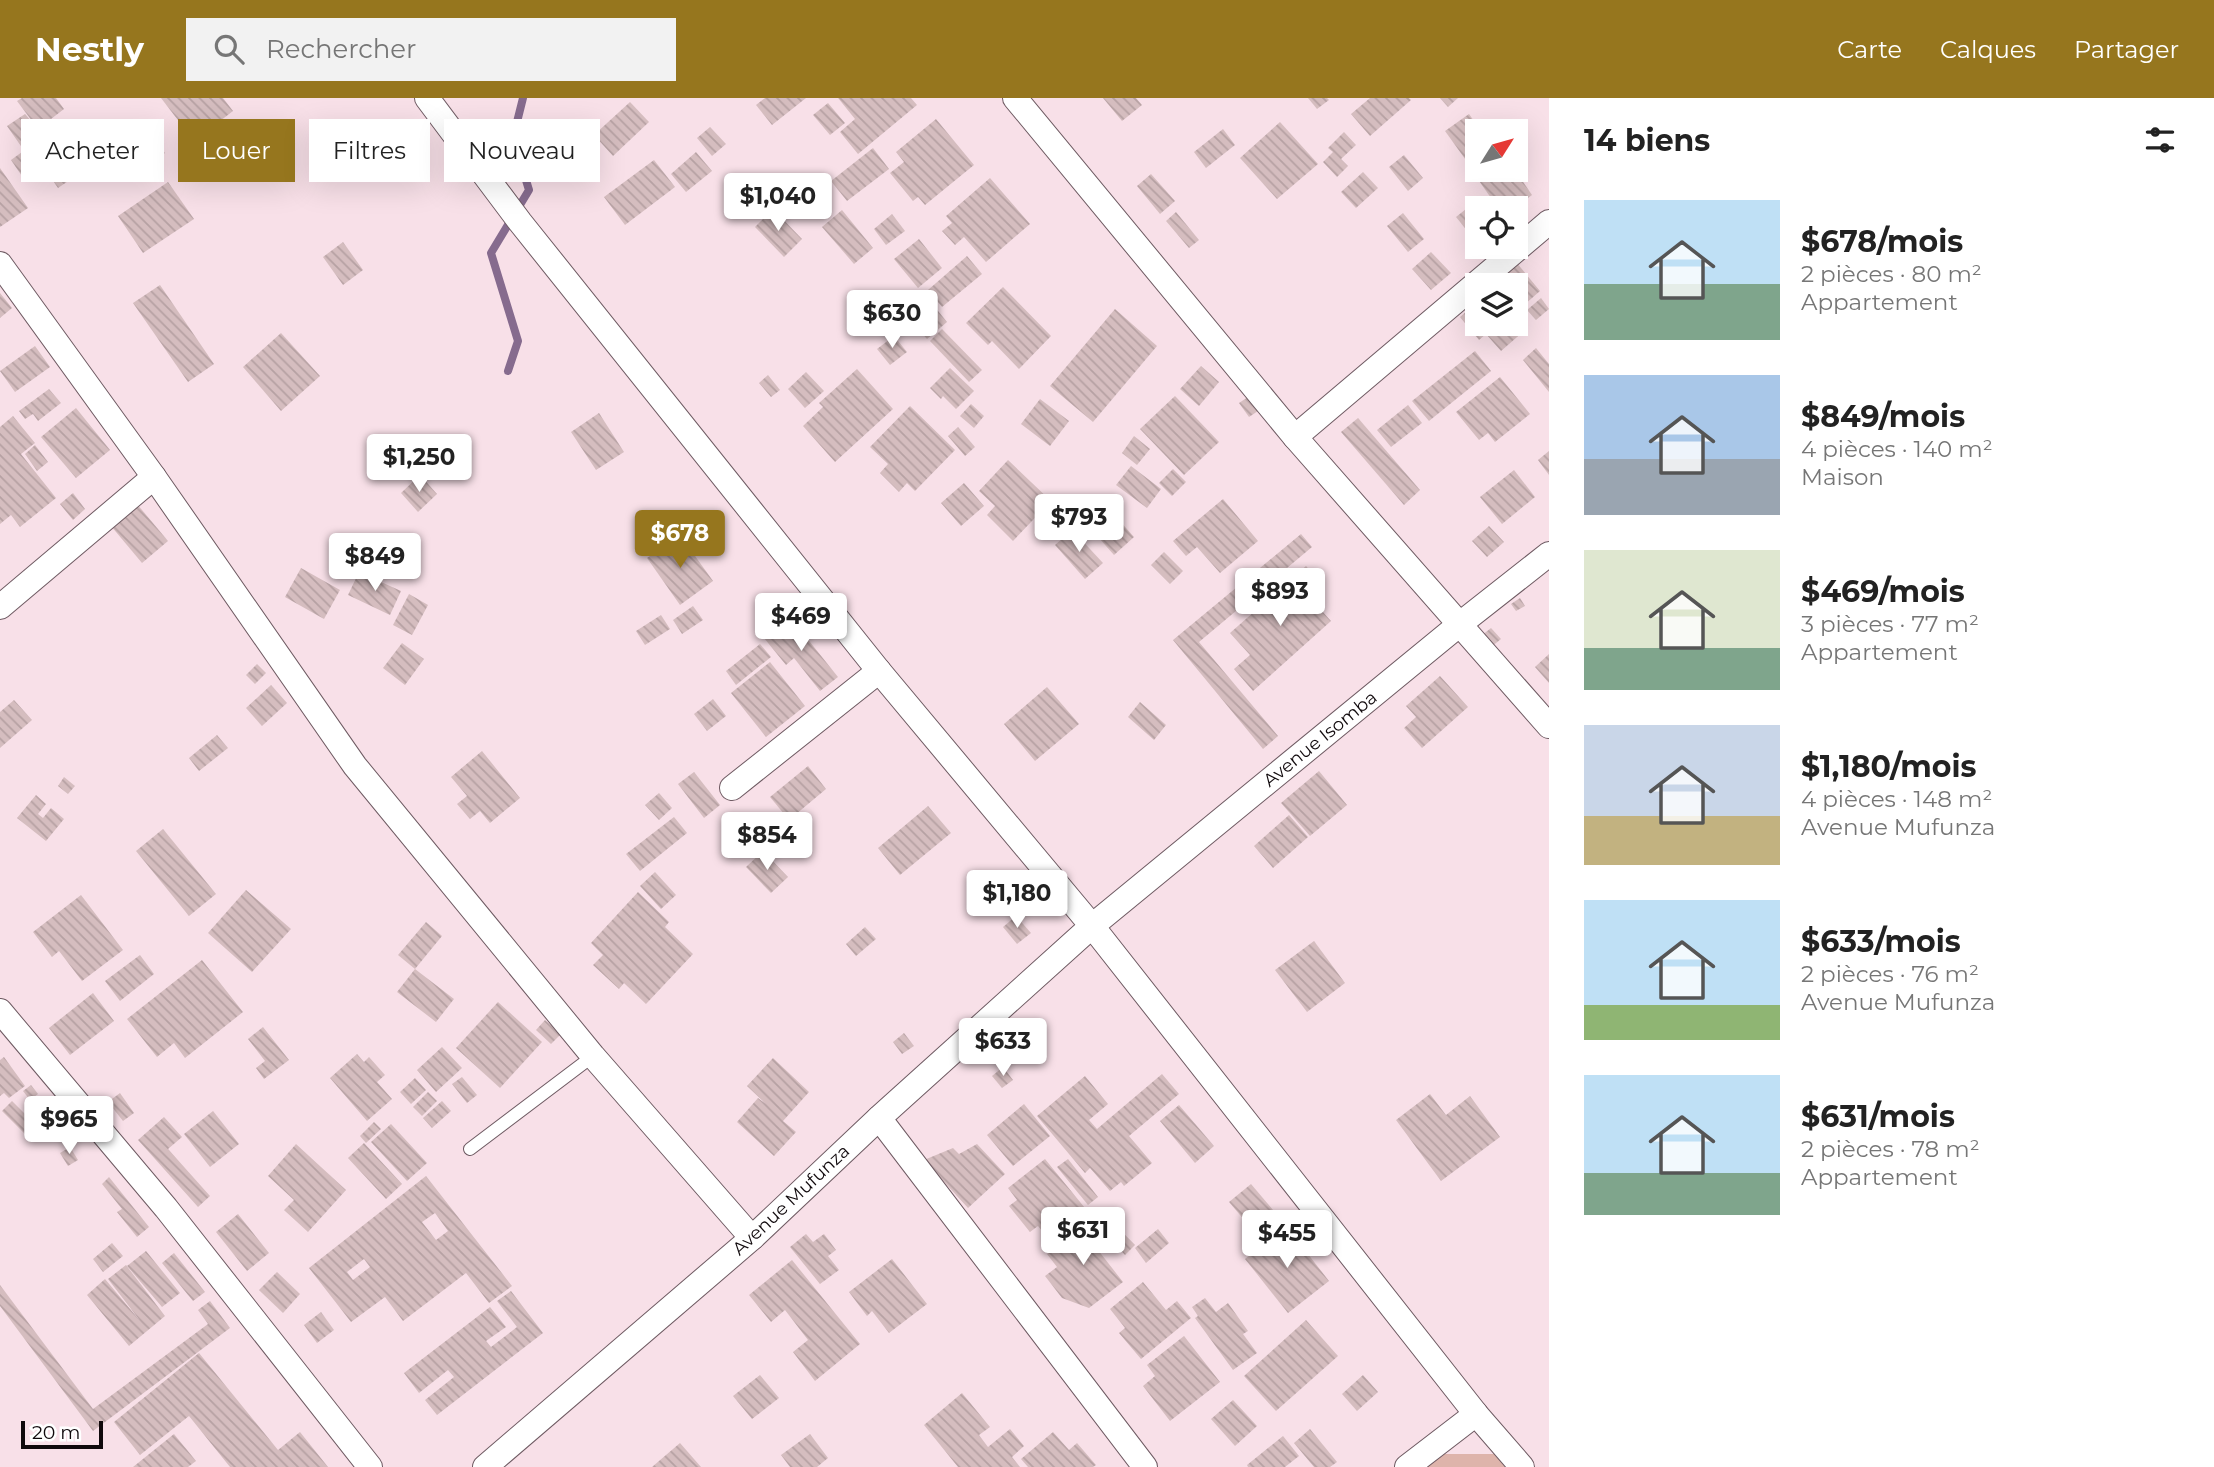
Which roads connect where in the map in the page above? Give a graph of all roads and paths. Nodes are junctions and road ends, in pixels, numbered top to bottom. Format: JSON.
{"nodes":[{"id":1,"x":427,"y":98,"type":"edge"},
{"id":2,"x":1015,"y":98,"type":"edge"},
{"id":3,"x":1549,"y":222,"type":"edge"},
{"id":4,"x":0,"y":264,"type":"edge"},
{"id":5,"x":1295,"y":437,"type":"junction"},
{"id":6,"x":154,"y":477,"type":"junction"},
{"id":7,"x":1549,"y":554,"type":"edge"},
{"id":8,"x":0,"y":607,"type":"edge"},
{"id":9,"x":1460,"y":624,"type":"junction"},
{"id":10,"x":878,"y":671,"type":"junction"},
{"id":11,"x":1549,"y":726,"type":"edge"},
{"id":12,"x":732,"y":788,"type":"dead end"},
{"id":13,"x":1092,"y":926,"type":"junction"},
{"id":14,"x":0,"y":1011,"type":"edge"},
{"id":15,"x":593,"y":1056,"type":"junction"},
{"id":16,"x":879,"y":1118,"type":"junction"},
{"id":17,"x":470,"y":1149,"type":"dead end"},
{"id":18,"x":752,"y":1238,"type":"junction"},
{"id":19,"x":1476,"y":1414,"type":"junction"},
{"id":20,"x":370,"y":1467,"type":"edge"},
{"id":21,"x":485,"y":1467,"type":"edge"},
{"id":22,"x":1145,"y":1467,"type":"edge"},
{"id":23,"x":1407,"y":1467,"type":"edge"},
{"id":24,"x":1522,"y":1467,"type":"edge"}],
"edges":[{"from":1,"to":10,"type":"street"},
{"from":2,"to":5,"type":"street"},
{"from":3,"to":5,"type":"street"},
{"from":4,"to":6,"type":"street"},
{"from":5,"to":9,"type":"street"},
{"from":6,"to":8,"type":"street"},
{"from":6,"to":15,"type":"street"},
{"from":7,"to":9,"type":"street","name":"Avenue Isomba"},
{"from":9,"to":11,"type":"street"},
{"from":9,"to":13,"type":"street","name":"Avenue Isomba"},
{"from":10,"to":12,"type":"street"},
{"from":10,"to":13,"type":"street"},
{"from":13,"to":16,"type":"street","name":"Avenue Mufunza"},
{"from":13,"to":19,"type":"street"},
{"from":14,"to":20,"type":"street"},
{"from":15,"to":17,"type":"lane"},
{"from":15,"to":18,"type":"street"},
{"from":16,"to":18,"type":"street","name":"Avenue Mufunza"},
{"from":16,"to":22,"type":"street"},
{"from":18,"to":21,"type":"street","name":"Avenue Mufunza"},
{"from":19,"to":23,"type":"street"},
{"from":19,"to":24,"type":"street"}]}
